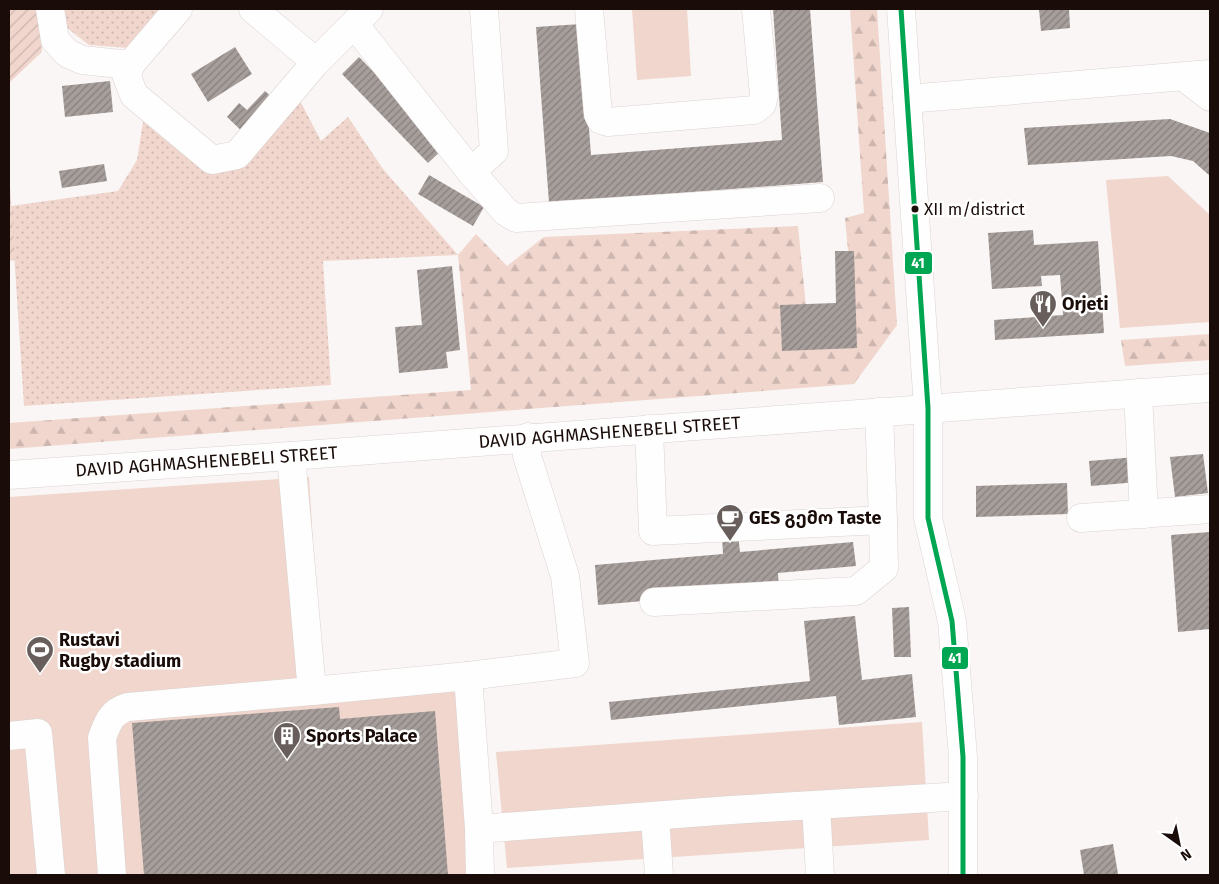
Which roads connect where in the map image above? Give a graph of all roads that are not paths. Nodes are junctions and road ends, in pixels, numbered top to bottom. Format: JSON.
{"nodes":[{"id":1,"x":50,"y":9,"type":"edge"},
{"id":2,"x":178,"y":9,"type":"edge"},
{"id":3,"x":253,"y":9,"type":"edge"},
{"id":4,"x":484,"y":9,"type":"edge"},
{"id":5,"x":589,"y":9,"type":"edge"},
{"id":6,"x":756,"y":9,"type":"edge"},
{"id":7,"x":908,"y":9,"type":"edge"},
{"id":8,"x":361,"y":16,"type":"edge"},
{"id":9,"x":316,"y":62,"type":"junction"},
{"id":10,"x":130,"y":65,"type":"junction"},
{"id":11,"x":1210,"y":74,"type":"edge"},
{"id":12,"x":1184,"y":77,"type":"junction"},
{"id":13,"x":1210,"y":98,"type":"edge"},
{"id":14,"x":907,"y":99,"type":"junction"},
{"id":15,"x":472,"y":172,"type":"junction"},
{"id":16,"x":820,"y":198,"type":"dead end"},
{"id":17,"x":1210,"y":388,"type":"edge"},
{"id":18,"x":1138,"y":393,"type":"junction"},
{"id":19,"x":1210,"y":394,"type":"edge"},
{"id":20,"x":928,"y":408,"type":"junction"},
{"id":21,"x":879,"y":412,"type":"junction"},
{"id":22,"x":648,"y":429,"type":"junction"},
{"id":23,"x":528,"y":437,"type":"junction"},
{"id":24,"x":291,"y":456,"type":"junction"},
{"id":25,"x":9,"y":475,"type":"edge"},
{"id":26,"x":1210,"y":509,"type":"edge"},
{"id":27,"x":1144,"y":514,"type":"junction"},
{"id":28,"x":1082,"y":518,"type":"dead end"},
{"id":29,"x":883,"y":520,"type":"junction"},
{"id":30,"x":654,"y":602,"type":"dead end"},
{"id":31,"x":468,"y":676,"type":"junction"},
{"id":32,"x":312,"y":691,"type":"junction"},
{"id":33,"x":9,"y":736,"type":"edge"},
{"id":34,"x":964,"y":796,"type":"junction"},
{"id":35,"x":816,"y":806,"type":"junction"},
{"id":36,"x":655,"y":817,"type":"junction"},
{"id":37,"x":479,"y":829,"type":"junction"},
{"id":38,"x":51,"y":875,"type":"edge"},
{"id":39,"x":112,"y":875,"type":"edge"},
{"id":40,"x":480,"y":875,"type":"edge"},
{"id":41,"x":659,"y":875,"type":"edge"},
{"id":42,"x":820,"y":875,"type":"edge"},
{"id":43,"x":963,"y":875,"type":"edge"}],
"edges":[{"from":1,"to":10,"type":"main road"},
{"from":2,"to":10,"type":"main road"},
{"from":3,"to":9,"type":"main road"},
{"from":4,"to":15,"type":"main road"},
{"from":5,"to":6,"type":"main road"},
{"from":7,"to":14,"type":"main road"},
{"from":8,"to":9,"type":"main road"},
{"from":8,"to":15,"type":"main road"},
{"from":9,"to":10,"type":"main road"},
{"from":11,"to":12,"type":"main road"},
{"from":12,"to":13,"type":"main road"},
{"from":12,"to":14,"type":"main road"},
{"from":14,"to":20,"type":"main road"},
{"from":15,"to":16,"type":"main road"},
{"from":17,"to":18,"type":"main road","name":"DAVID AGHMASHENEBELI STREET"},
{"from":17,"to":19,"type":"main road"},
{"from":18,"to":20,"type":"main road","name":"DAVID AGHMASHENEBELI STREET"},
{"from":18,"to":27,"type":"main road"},
{"from":20,"to":21,"type":"main road","name":"DAVID AGHMASHENEBELI STREET"},
{"from":20,"to":34,"type":"main road"},
{"from":21,"to":22,"type":"main road","name":"DAVID AGHMASHENEBELI STREET"},
{"from":21,"to":29,"type":"main road"},
{"from":22,"to":23,"type":"main road","name":"DAVID AGHMASHENEBELI STREET"},
{"from":22,"to":29,"type":"main road"},
{"from":23,"to":24,"type":"main road","name":"DAVID AGHMASHENEBELI STREET"},
{"from":23,"to":31,"type":"main road"},
{"from":24,"to":25,"type":"main road","name":"DAVID AGHMASHENEBELI STREET"},
{"from":24,"to":32,"type":"main road"},
{"from":26,"to":27,"type":"main road"},
{"from":27,"to":28,"type":"main road"},
{"from":29,"to":30,"type":"main road"},
{"from":31,"to":32,"type":"main road"},
{"from":31,"to":37,"type":"main road"},
{"from":32,"to":39,"type":"main road"},
{"from":33,"to":38,"type":"main road"},
{"from":34,"to":35,"type":"main road"},
{"from":34,"to":43,"type":"main road"},
{"from":35,"to":36,"type":"main road"},
{"from":35,"to":42,"type":"main road"},
{"from":36,"to":37,"type":"main road"},
{"from":36,"to":41,"type":"main road"},
{"from":37,"to":40,"type":"main road"}]}
